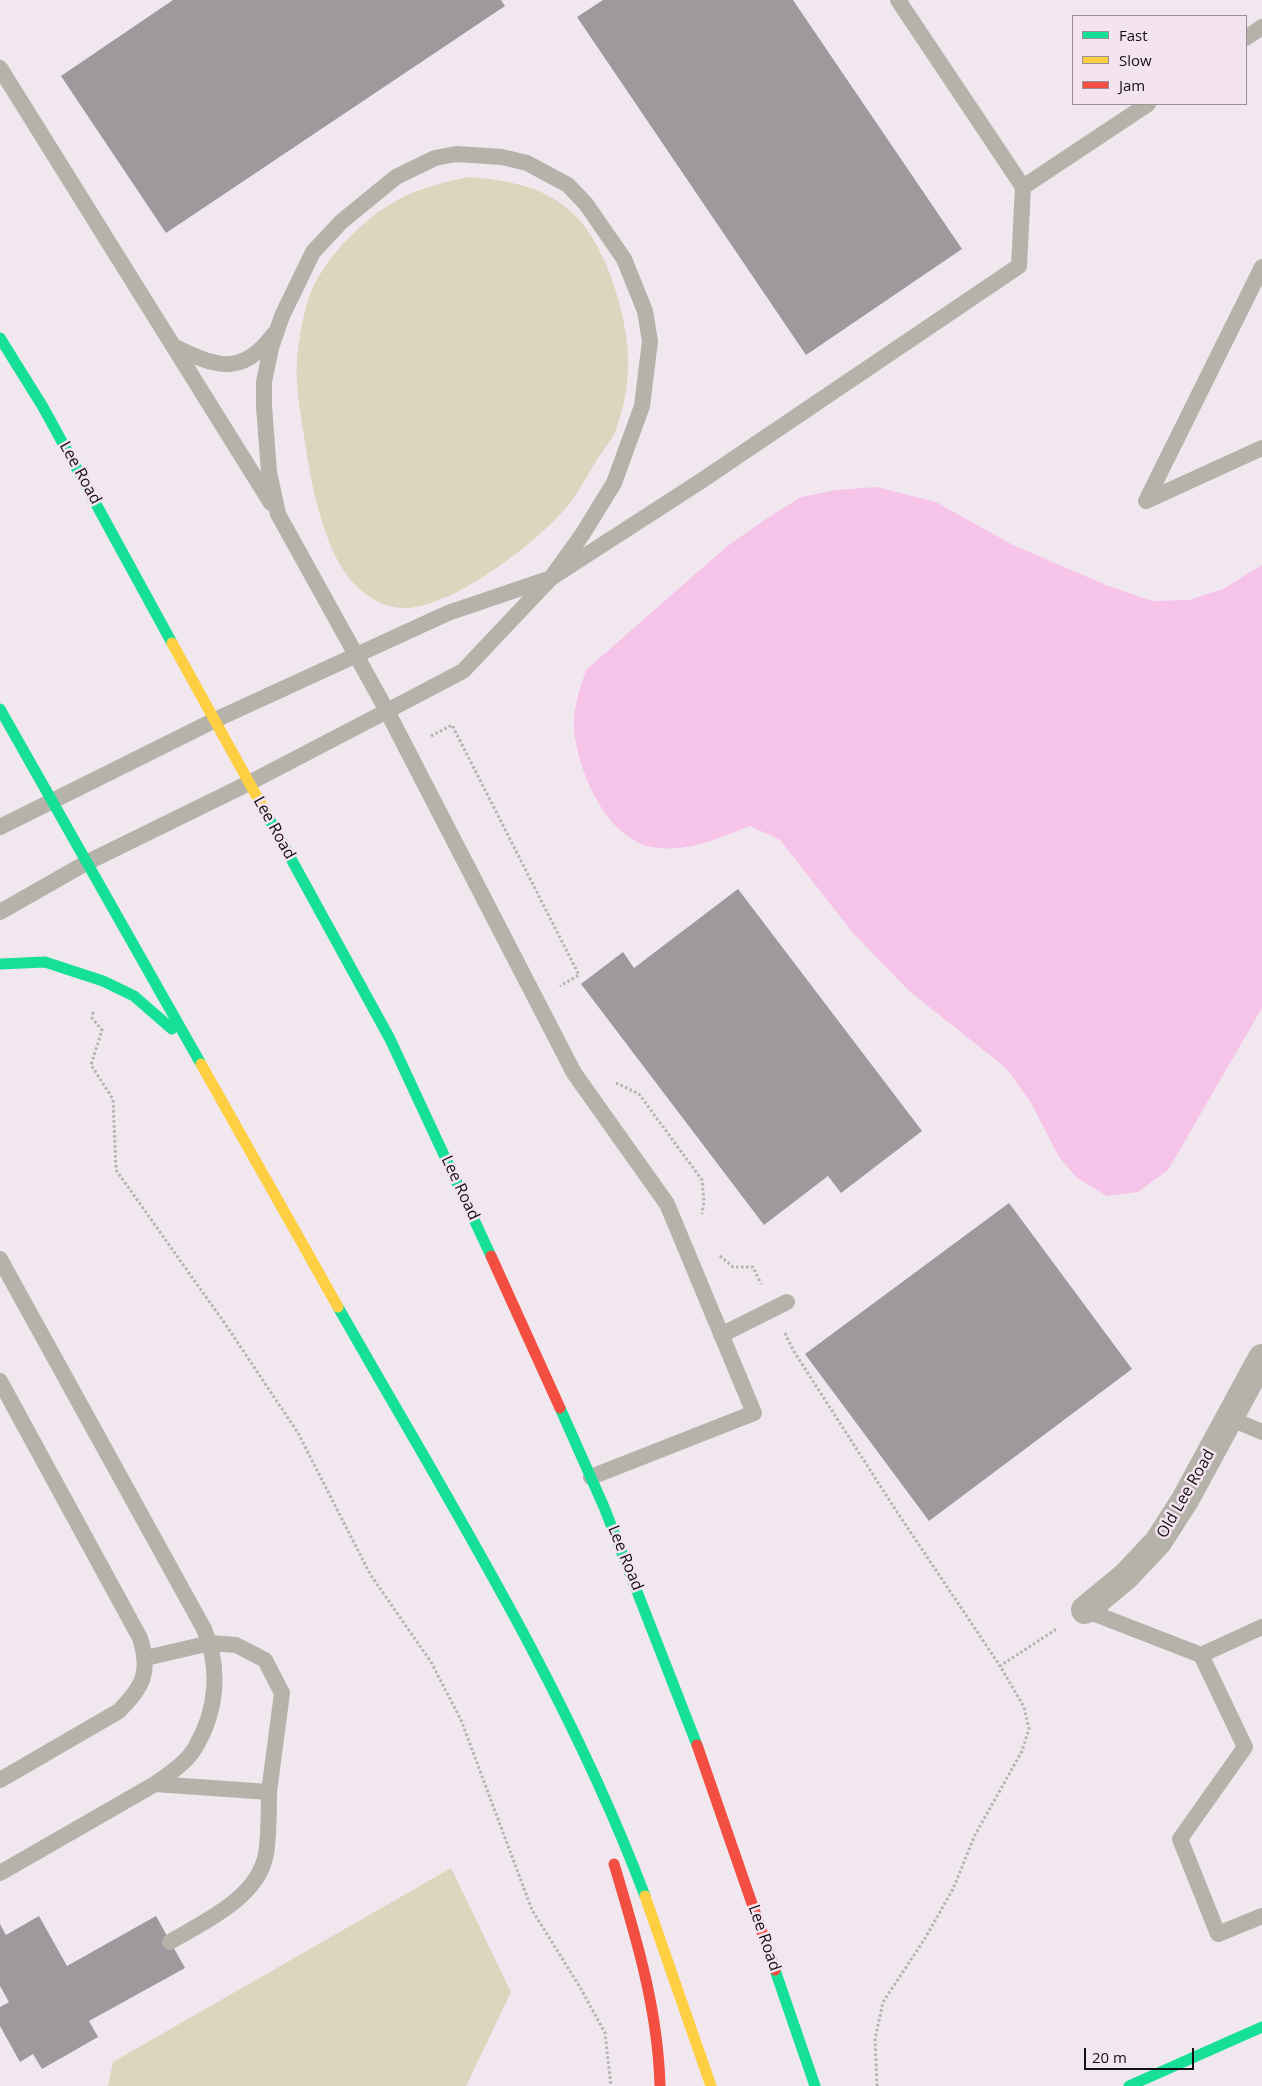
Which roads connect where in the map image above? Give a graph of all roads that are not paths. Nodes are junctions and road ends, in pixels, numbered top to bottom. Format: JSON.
{"nodes":[{"id":1,"x":898,"y":0,"type":"edge"},
{"id":2,"x":1262,"y":26,"type":"edge"},
{"id":3,"x":1247,"y":37,"type":"edge"},
{"id":4,"x":0,"y":68,"type":"edge"},
{"id":5,"x":1146,"y":105,"type":"edge"},
{"id":6,"x":1023,"y":187,"type":"junction"},
{"id":7,"x":1262,"y":266,"type":"edge"},
{"id":8,"x":278,"y":327,"type":"junction"},
{"id":9,"x":0,"y":338,"type":"edge"},
{"id":10,"x":173,"y":346,"type":"junction"},
{"id":11,"x":1262,"y":448,"type":"edge"},
{"id":12,"x":278,"y":514,"type":"junction"},
{"id":13,"x":551,"y":578,"type":"junction"},
{"id":14,"x":355,"y":656,"type":"junction"},
{"id":15,"x":0,"y":709,"type":"edge"},
{"id":16,"x":387,"y":711,"type":"junction"},
{"id":17,"x":215,"y":720,"type":"junction"},
{"id":18,"x":249,"y":783,"type":"junction"},
{"id":19,"x":51,"y":801,"type":"junction"},
{"id":20,"x":0,"y":827,"type":"edge"},
{"id":21,"x":86,"y":863,"type":"junction"},
{"id":22,"x":0,"y":912,"type":"edge"},
{"id":23,"x":0,"y":964,"type":"edge"},
{"id":24,"x":188,"y":1042,"type":"junction"},
{"id":25,"x":0,"y":1259,"type":"edge"},
{"id":26,"x":780,"y":1305,"type":"road end"},
{"id":27,"x":721,"y":1335,"type":"junction"},
{"id":28,"x":1262,"y":1358,"type":"edge"},
{"id":29,"x":0,"y":1380,"type":"edge"},
{"id":30,"x":1229,"y":1418,"type":"junction"},
{"id":31,"x":1262,"y":1432,"type":"edge"},
{"id":32,"x":591,"y":1477,"type":"junction"},
{"id":33,"x":1085,"y":1610,"type":"joint"},
{"id":34,"x":1262,"y":1627,"type":"edge"},
{"id":35,"x":210,"y":1643,"type":"junction"},
{"id":36,"x":1201,"y":1655,"type":"junction"},
{"id":37,"x":146,"y":1658,"type":"junction"},
{"id":38,"x":577,"y":1738,"type":"junction"},
{"id":39,"x":0,"y":1780,"type":"edge"},
{"id":40,"x":155,"y":1784,"type":"junction"},
{"id":41,"x":269,"y":1792,"type":"junction"},
{"id":42,"x":602,"y":1823,"type":"dead end"},
{"id":43,"x":611,"y":1852,"type":"dead end"},
{"id":44,"x":0,"y":1873,"type":"edge"},
{"id":45,"x":1262,"y":1916,"type":"edge"},
{"id":46,"x":170,"y":1942,"type":"dead end"},
{"id":47,"x":1262,"y":2027,"type":"edge"},
{"id":48,"x":660,"y":2086,"type":"edge"},
{"id":49,"x":711,"y":2086,"type":"edge"},
{"id":50,"x":815,"y":2086,"type":"edge"},
{"id":51,"x":1129,"y":2086,"type":"edge"}],
"edges":[{"from":1,"to":6,"type":"lane"},
{"from":2,"to":3,"type":"lane"},
{"from":4,"to":10,"type":"lane"},
{"from":5,"to":6,"type":"lane"},
{"from":6,"to":13,"type":"lane"},
{"from":7,"to":11,"type":"lane"},
{"from":8,"to":10,"type":"lane"},
{"from":8,"to":12,"type":"lane"},
{"from":8,"to":13,"type":"lane"},
{"from":9,"to":17,"type":"street","name":"Lee Road"},
{"from":10,"to":12,"type":"lane"},
{"from":12,"to":14,"type":"lane"},
{"from":13,"to":14,"type":"lane"},
{"from":13,"to":16,"type":"lane"},
{"from":14,"to":16,"type":"lane"},
{"from":14,"to":17,"type":"lane"},
{"from":15,"to":19,"type":"street"},
{"from":16,"to":18,"type":"lane"},
{"from":16,"to":27,"type":"lane"},
{"from":17,"to":18,"type":"street","name":"Lee Road"},
{"from":17,"to":19,"type":"lane"},
{"from":18,"to":21,"type":"lane"},
{"from":18,"to":32,"type":"street","name":"Lee Road"},
{"from":19,"to":20,"type":"lane"},
{"from":19,"to":21,"type":"street"},
{"from":21,"to":22,"type":"lane"},
{"from":21,"to":24,"type":"street"},
{"from":23,"to":24,"type":"street"},
{"from":24,"to":38,"type":"street"},
{"from":25,"to":35,"type":"lane"},
{"from":26,"to":27,"type":"lane"},
{"from":27,"to":32,"type":"lane"},
{"from":28,"to":30,"type":"street","name":"Old Lee Road"},
{"from":29,"to":37,"type":"lane"},
{"from":30,"to":31,"type":"lane"},
{"from":30,"to":33,"type":"street","name":"Old Lee Road"},
{"from":32,"to":50,"type":"street","name":"Lee Road"},
{"from":33,"to":36,"type":"lane"},
{"from":34,"to":36,"type":"lane"},
{"from":35,"to":37,"type":"lane"},
{"from":35,"to":40,"type":"lane"},
{"from":35,"to":41,"type":"lane"},
{"from":36,"to":45,"type":"lane"},
{"from":37,"to":39,"type":"lane"},
{"from":38,"to":42,"type":"street"},
{"from":38,"to":49,"type":"street"},
{"from":40,"to":41,"type":"lane"},
{"from":40,"to":44,"type":"lane"},
{"from":41,"to":46,"type":"lane"},
{"from":43,"to":48,"type":"street"},
{"from":47,"to":51,"type":"street"}]}
